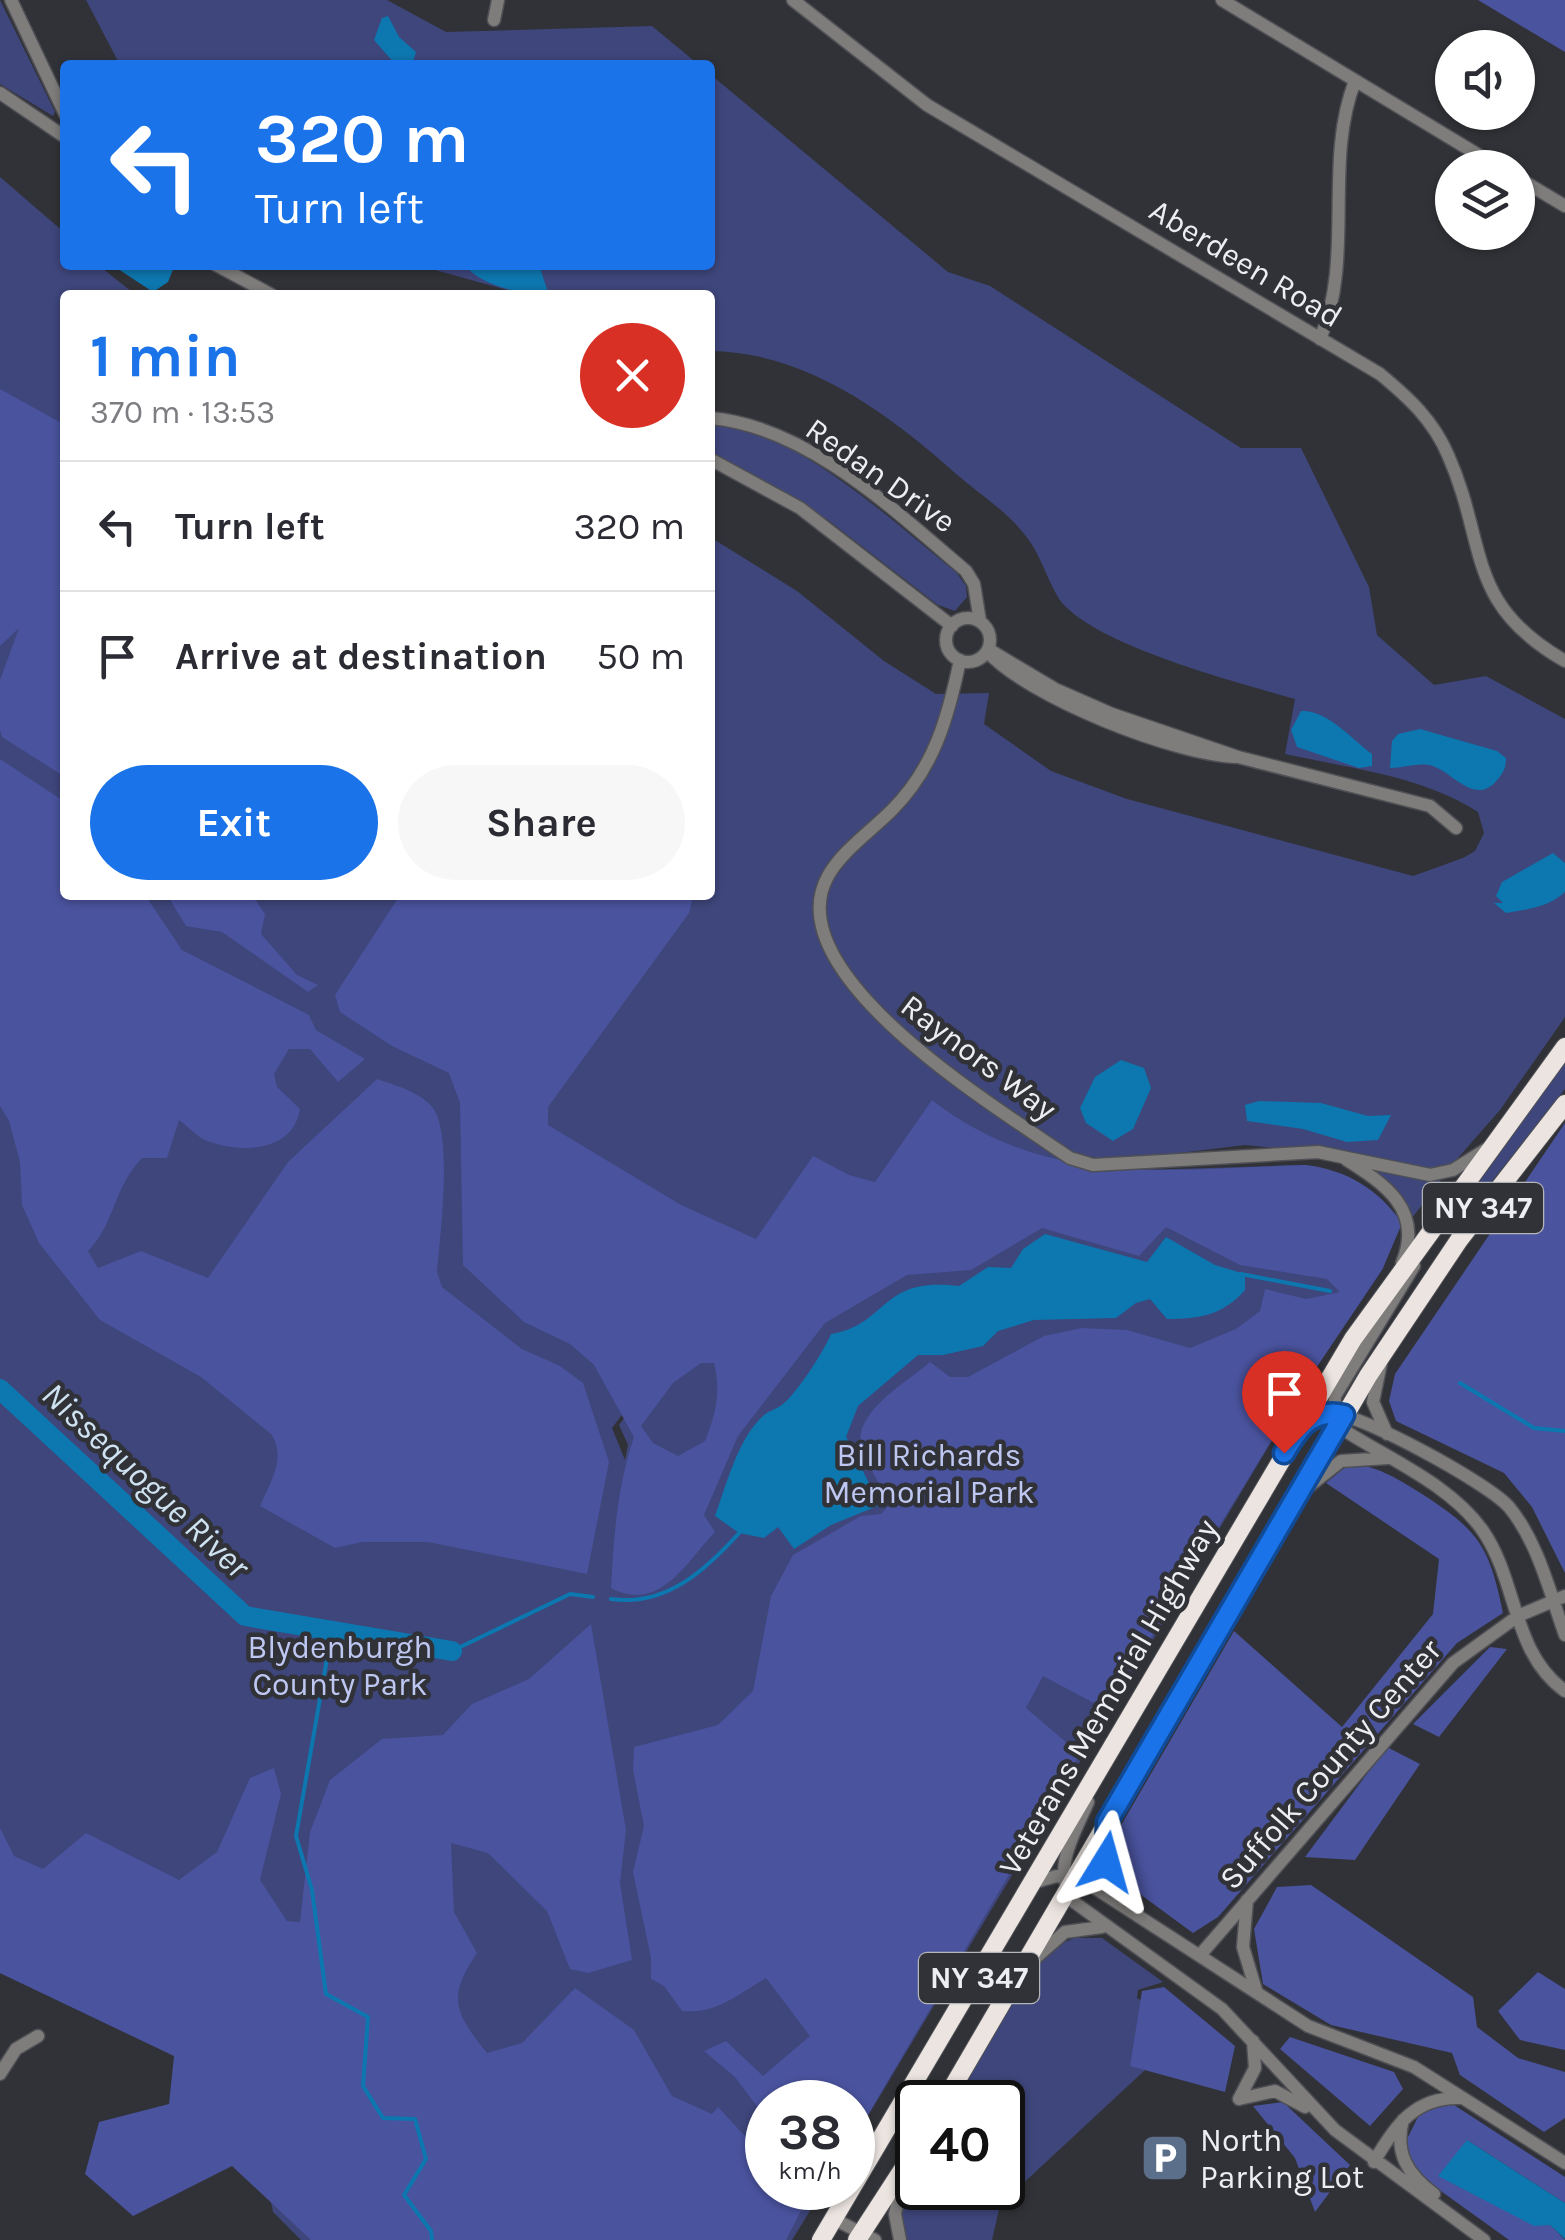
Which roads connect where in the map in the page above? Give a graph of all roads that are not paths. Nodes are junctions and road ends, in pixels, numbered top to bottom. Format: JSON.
{"nodes":[{"id":1,"x":12,"y":0,"type":"edge"},
{"id":2,"x":498,"y":0,"type":"edge"},
{"id":3,"x":793,"y":0,"type":"edge"},
{"id":4,"x":1222,"y":0,"type":"edge"},
{"id":5,"x":1245,"y":6,"type":"edge"},
{"id":6,"x":494,"y":20,"type":"dead end"},
{"id":7,"x":1355,"y":81,"type":"junction"},
{"id":8,"x":0,"y":93,"type":"edge"},
{"id":9,"x":60,"y":103,"type":"edge"},
{"id":10,"x":60,"y":134,"type":"edge"},
{"id":11,"x":1470,"y":150,"type":"edge"},
{"id":12,"x":1535,"y":188,"type":"edge"},
{"id":13,"x":1565,"y":206,"type":"edge"},
{"id":14,"x":225,"y":270,"type":"edge"},
{"id":15,"x":263,"y":290,"type":"edge"},
{"id":16,"x":1320,"y":339,"type":"junction"},
{"id":17,"x":715,"y":419,"type":"edge"},
{"id":18,"x":715,"y":462,"type":"edge"},
{"id":19,"x":980,"y":621,"type":"junction"},
{"id":20,"x":952,"y":626,"type":"junction"},
{"id":21,"x":987,"y":650,"type":"junction"},
{"id":22,"x":960,"y":660,"type":"junction"},
{"id":23,"x":1565,"y":660,"type":"edge"},
{"id":24,"x":1456,"y":828,"type":"dead end"},
{"id":25,"x":1565,"y":1048,"type":"edge"},
{"id":26,"x":1565,"y":1104,"type":"edge"},
{"id":27,"x":1492,"y":1145,"type":"junction"},
{"id":28,"x":1339,"y":1155,"type":"junction"},
{"id":29,"x":1436,"y":1220,"type":"junction"},
{"id":30,"x":1400,"y":1269,"type":"junction"},
{"id":31,"x":1384,"y":1349,"type":"junction"},
{"id":32,"x":1338,"y":1418,"type":"junction"},
{"id":33,"x":1299,"y":1428,"type":"junction"},
{"id":34,"x":1389,"y":1436,"type":"junction"},
{"id":35,"x":1388,"y":1458,"type":"junction"},
{"id":36,"x":1295,"y":1499,"type":"junction"},
{"id":37,"x":1559,"y":1598,"type":"edge"},
{"id":38,"x":1518,"y":1616,"type":"junction"},
{"id":39,"x":1565,"y":1634,"type":"edge"},
{"id":40,"x":1565,"y":1691,"type":"edge"},
{"id":41,"x":1100,"y":1770,"type":"junction"},
{"id":42,"x":1107,"y":1822,"type":"junction"},
{"id":43,"x":1035,"y":1882,"type":"junction"},
{"id":44,"x":1068,"y":1882,"type":"junction"},
{"id":45,"x":1247,"y":1899,"type":"junction"},
{"id":46,"x":1159,"y":1926,"type":"junction"},
{"id":47,"x":1103,"y":1927,"type":"junction"},
{"id":48,"x":1201,"y":1954,"type":"junction"},
{"id":49,"x":1020,"y":1972,"type":"junction"},
{"id":50,"x":1256,"y":1990,"type":"junction"},
{"id":51,"x":38,"y":2036,"type":"dead end"},
{"id":52,"x":1251,"y":2036,"type":"junction"},
{"id":53,"x":0,"y":2074,"type":"edge"},
{"id":54,"x":957,"y":2080,"type":"edge"},
{"id":55,"x":1462,"y":2098,"type":"junction"},
{"id":56,"x":1321,"y":2118,"type":"junction"},
{"id":57,"x":1404,"y":2120,"type":"junction"},
{"id":58,"x":1374,"y":2162,"type":"junction"},
{"id":59,"x":1565,"y":2163,"type":"edge"},
{"id":60,"x":895,"y":2184,"type":"edge"},
{"id":61,"x":896,"y":2210,"type":"edge"},
{"id":62,"x":834,"y":2220,"type":"junction"},
{"id":63,"x":861,"y":2238,"type":"edge"},
{"id":64,"x":821,"y":2240,"type":"edge"},
{"id":65,"x":900,"y":2240,"type":"edge"},
{"id":66,"x":1486,"y":2240,"type":"edge"}],
"edges":[{"from":1,"to":9,"type":"street"},
{"from":2,"to":6,"type":"street"},
{"from":3,"to":16,"type":"street","name":"Aberdeen Road"},
{"from":4,"to":5,"type":"street"},
{"from":5,"to":7,"type":"street"},
{"from":7,"to":11,"type":"street"},
{"from":7,"to":16,"type":"street"},
{"from":8,"to":10,"type":"street"},
{"from":12,"to":13,"type":"street"},
{"from":14,"to":15,"type":"street"},
{"from":16,"to":23,"type":"street","name":"Aberdeen Road"},
{"from":17,"to":19,"type":"street","name":"Redan Drive"},
{"from":18,"to":20,"type":"street"},
{"from":19,"to":20,"type":"street"},
{"from":19,"to":21,"type":"street","name":"Redan Drive"},
{"from":20,"to":22,"type":"street"},
{"from":21,"to":22,"type":"street"},
{"from":21,"to":24,"type":"street"},
{"from":22,"to":28,"type":"street","name":"Raynors Way"},
{"from":25,"to":27,"type":"highway","name":"Veterans Memorial Highway","number":"NY 347"},
{"from":26,"to":31,"type":"highway","name":"Veterans Memorial Highway","number":"NY 347"},
{"from":27,"to":28,"type":"street","name":"Raynors Way"},
{"from":27,"to":29,"type":"highway","name":"Veterans Memorial Highway","number":"NY 347"},
{"from":28,"to":30,"type":"street"},
{"from":29,"to":30,"type":"highway","name":"Veterans Memorial Highway","number":"NY 347"},
{"from":29,"to":32,"type":"street"},
{"from":30,"to":33,"type":"highway","name":"Veterans Memorial Highway","number":"NY 347"},
{"from":31,"to":32,"type":"highway","name":"Veterans Memorial Highway","number":"NY 347"},
{"from":31,"to":34,"type":"street"},
{"from":32,"to":33,"type":"street"},
{"from":32,"to":34,"type":"street"},
{"from":32,"to":35,"type":"street"},
{"from":32,"to":36,"type":"highway","name":"Veterans Memorial Highway","number":"NY 347"},
{"from":33,"to":41,"type":"highway","name":"Veterans Memorial Highway","number":"NY 347"},
{"from":34,"to":37,"type":"street"},
{"from":35,"to":36,"type":"street"},
{"from":35,"to":38,"type":"street"},
{"from":36,"to":42,"type":"highway","name":"Veterans Memorial Highway","number":"NY 347"},
{"from":37,"to":38,"type":"street","name":"Suffolk County Center"},
{"from":37,"to":39,"type":"street"},
{"from":38,"to":40,"type":"street"},
{"from":38,"to":45,"type":"street","name":"Suffolk County Center"},
{"from":41,"to":43,"type":"highway","name":"Veterans Memorial Highway","number":"NY 347"},
{"from":41,"to":44,"type":"street"},
{"from":42,"to":44,"type":"highway","name":"Veterans Memorial Highway","number":"NY 347"},
{"from":42,"to":46,"type":"street"},
{"from":43,"to":44,"type":"street"},
{"from":43,"to":62,"type":"highway","name":"Veterans Memorial Highway","number":"NY 347"},
{"from":44,"to":46,"type":"street"},
{"from":44,"to":47,"type":"street"},
{"from":44,"to":49,"type":"highway","name":"Veterans Memorial Highway","number":"NY 347"},
{"from":45,"to":48,"type":"street","name":"Suffolk County Center"},
{"from":45,"to":50,"type":"street"},
{"from":46,"to":48,"type":"street"},
{"from":47,"to":49,"type":"street"},
{"from":47,"to":52,"type":"street"},
{"from":48,"to":50,"type":"street"},
{"from":49,"to":54,"type":"highway","name":"Veterans Memorial Highway","number":"NY 347"},
{"from":50,"to":55,"type":"street"},
{"from":51,"to":53,"type":"street"},
{"from":52,"to":56,"type":"street"},
{"from":52,"to":56,"type":"street"},
{"from":55,"to":57,"type":"street"},
{"from":55,"to":59,"type":"street"},
{"from":56,"to":58,"type":"street"},
{"from":57,"to":58,"type":"street"},
{"from":57,"to":66,"type":"street"},
{"from":58,"to":66,"type":"street"},
{"from":60,"to":63,"type":"highway"},
{"from":61,"to":65,"type":"street"},
{"from":62,"to":63,"type":"street"},
{"from":62,"to":64,"type":"highway","name":"Veterans Memorial Highway","number":"NY 347"}]}
